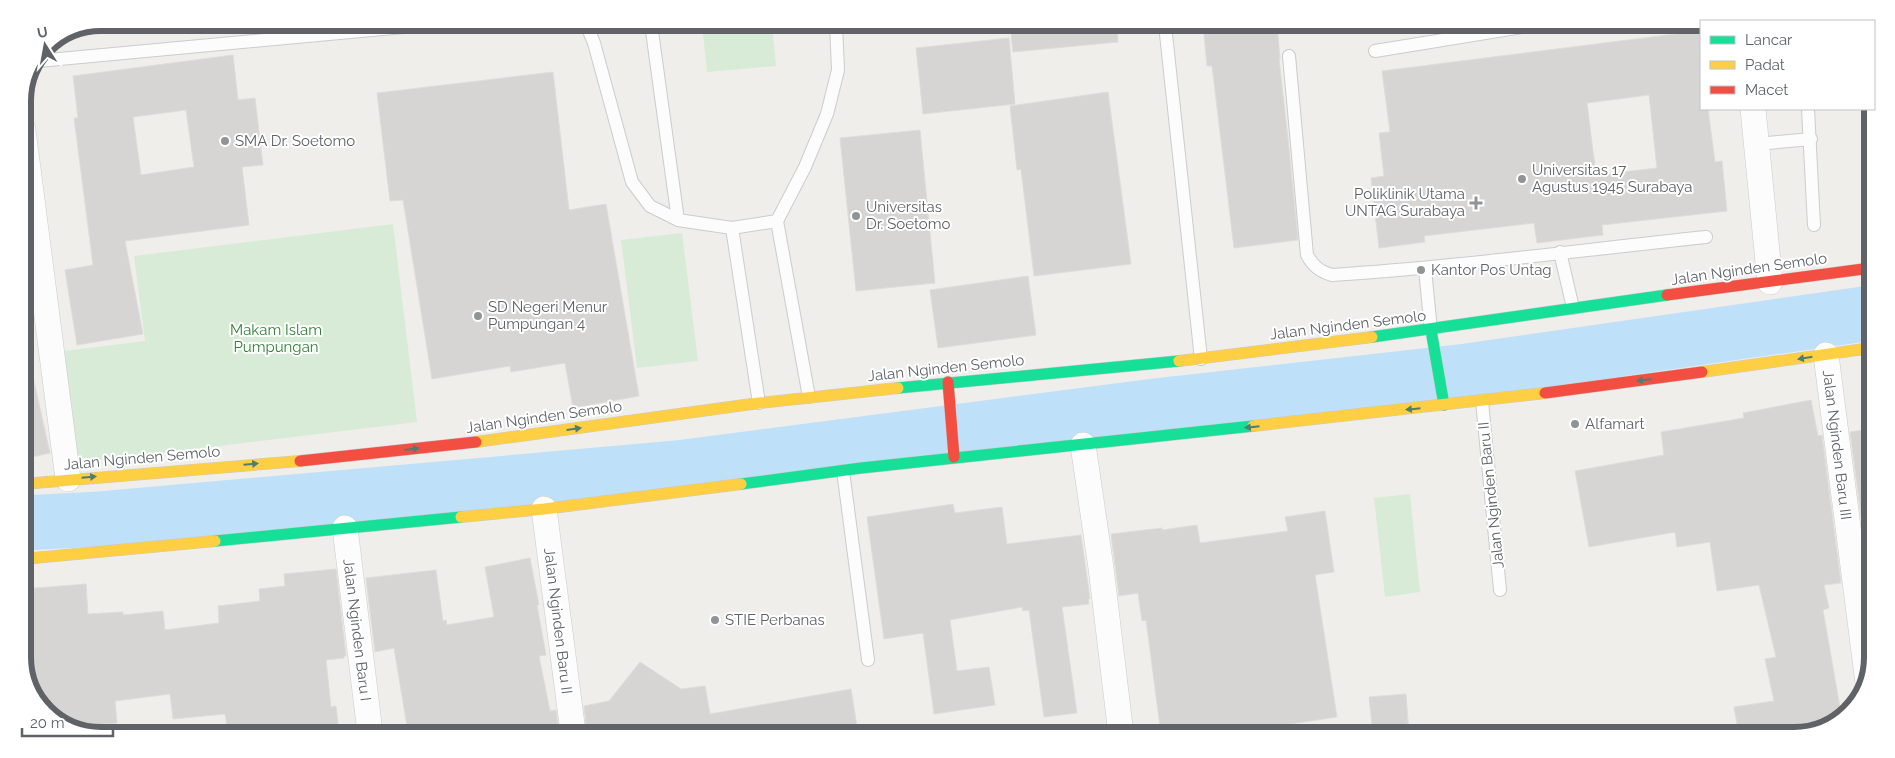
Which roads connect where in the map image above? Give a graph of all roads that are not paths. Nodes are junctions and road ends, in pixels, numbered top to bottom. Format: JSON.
{"nodes":[{"id":1,"x":361,"y":31,"type":"edge"},
{"id":2,"x":589,"y":31,"type":"edge"},
{"id":3,"x":652,"y":31,"type":"edge"},
{"id":4,"x":836,"y":31,"type":"edge"},
{"id":5,"x":1166,"y":31,"type":"edge"},
{"id":6,"x":1498,"y":31,"type":"edge"},
{"id":7,"x":1374,"y":51,"type":"dead end"},
{"id":8,"x":1289,"y":56,"type":"dead end"},
{"id":9,"x":70,"y":58,"type":"edge"},
{"id":10,"x":1753,"y":110,"type":"edge"},
{"id":11,"x":1808,"y":110,"type":"edge"},
{"id":12,"x":1811,"y":139,"type":"junction"},
{"id":13,"x":1757,"y":144,"type":"junction"},
{"id":14,"x":31,"y":192,"type":"edge"},
{"id":15,"x":678,"y":220,"type":"junction"},
{"id":16,"x":777,"y":221,"type":"junction"},
{"id":17,"x":1814,"y":225,"type":"dead end"},
{"id":18,"x":732,"y":228,"type":"junction"},
{"id":19,"x":1706,"y":238,"type":"dead end"},
{"id":20,"x":1560,"y":252,"type":"junction"},
{"id":21,"x":1425,"y":269,"type":"junction"},
{"id":22,"x":1864,"y":269,"type":"edge"},
{"id":23,"x":1770,"y":282,"type":"junction"},
{"id":24,"x":1572,"y":308,"type":"junction"},
{"id":25,"x":1431,"y":330,"type":"junction"},
{"id":26,"x":1864,"y":349,"type":"edge"},
{"id":27,"x":1826,"y":355,"type":"junction"},
{"id":28,"x":1201,"y":359,"type":"junction"},
{"id":29,"x":948,"y":382,"type":"junction"},
{"id":30,"x":809,"y":398,"type":"junction"},
{"id":31,"x":1482,"y":401,"type":"junction"},
{"id":32,"x":759,"y":403,"type":"junction"},
{"id":33,"x":1444,"y":405,"type":"junction"},
{"id":34,"x":1083,"y":446,"type":"junction"},
{"id":35,"x":954,"y":458,"type":"junction"},
{"id":36,"x":842,"y":471,"type":"junction"},
{"id":37,"x":68,"y":479,"type":"junction"},
{"id":38,"x":31,"y":483,"type":"edge"},
{"id":39,"x":544,"y":509,"type":"junction"},
{"id":40,"x":345,"y":528,"type":"junction"},
{"id":41,"x":31,"y":558,"type":"edge"},
{"id":42,"x":1861,"y":572,"type":"edge"},
{"id":43,"x":1500,"y":590,"type":"dead end"},
{"id":44,"x":1864,"y":620,"type":"edge"},
{"id":45,"x":868,"y":660,"type":"dead end"},
{"id":46,"x":369,"y":727,"type":"edge"},
{"id":47,"x":572,"y":727,"type":"edge"},
{"id":48,"x":1116,"y":727,"type":"edge"}],
"edges":[{"from":1,"to":9,"type":"lane"},
{"from":2,"to":15,"type":"lane"},
{"from":3,"to":15,"type":"lane"},
{"from":4,"to":16,"type":"lane"},
{"from":5,"to":28,"type":"lane"},
{"from":6,"to":7,"type":"lane"},
{"from":8,"to":21,"type":"lane"},
{"from":10,"to":13,"type":"street"},
{"from":11,"to":12,"type":"lane"},
{"from":12,"to":13,"type":"lane"},
{"from":12,"to":17,"type":"lane"},
{"from":13,"to":23,"type":"street"},
{"from":14,"to":37,"type":"street"},
{"from":15,"to":18,"type":"lane"},
{"from":16,"to":18,"type":"lane"},
{"from":16,"to":30,"type":"lane"},
{"from":18,"to":32,"type":"lane"},
{"from":19,"to":20,"type":"lane"},
{"from":20,"to":21,"type":"lane"},
{"from":20,"to":24,"type":"lane"},
{"from":21,"to":25,"type":"lane"},
{"from":22,"to":23,"type":"main road","name":"Jalan Nginden Semolo"},
{"from":23,"to":24,"type":"main road","name":"Jalan Nginden Semolo"},
{"from":24,"to":25,"type":"main road","name":"Jalan Nginden Semolo"},
{"from":25,"to":28,"type":"main road","name":"Jalan Nginden Semolo"},
{"from":25,"to":33,"type":"main road"},
{"from":26,"to":27,"type":"main road"},
{"from":27,"to":31,"type":"main road","one_way":true},
{"from":27,"to":42,"type":"street","name":"Jalan Nginden Baru III"},
{"from":28,"to":29,"type":"main road","name":"Jalan Nginden Semolo"},
{"from":29,"to":30,"type":"main road","name":"Jalan Nginden Semolo"},
{"from":29,"to":35,"type":"main road"},
{"from":30,"to":32,"type":"main road","name":"Jalan Nginden Semolo"},
{"from":31,"to":33,"type":"main road"},
{"from":31,"to":43,"type":"lane","name":"Jalan Nginden Baru II"},
{"from":37,"to":32,"type":"main road","name":"Jalan Nginden Semolo","one_way":true},
{"from":33,"to":34,"type":"main road","one_way":true},
{"from":34,"to":35,"type":"main road"},
{"from":34,"to":48,"type":"street"},
{"from":35,"to":36,"type":"main road"},
{"from":36,"to":39,"type":"main road"},
{"from":36,"to":45,"type":"lane"},
{"from":37,"to":38,"type":"main road","name":"Jalan Nginden Semolo"},
{"from":39,"to":40,"type":"main road"},
{"from":39,"to":47,"type":"street","name":"Jalan Nginden Baru II"},
{"from":40,"to":41,"type":"main road"},
{"from":40,"to":46,"type":"street","name":"Jalan Nginden Baru I"},
{"from":42,"to":44,"type":"street","name":"Jalan Nginden Baru III"}]}
